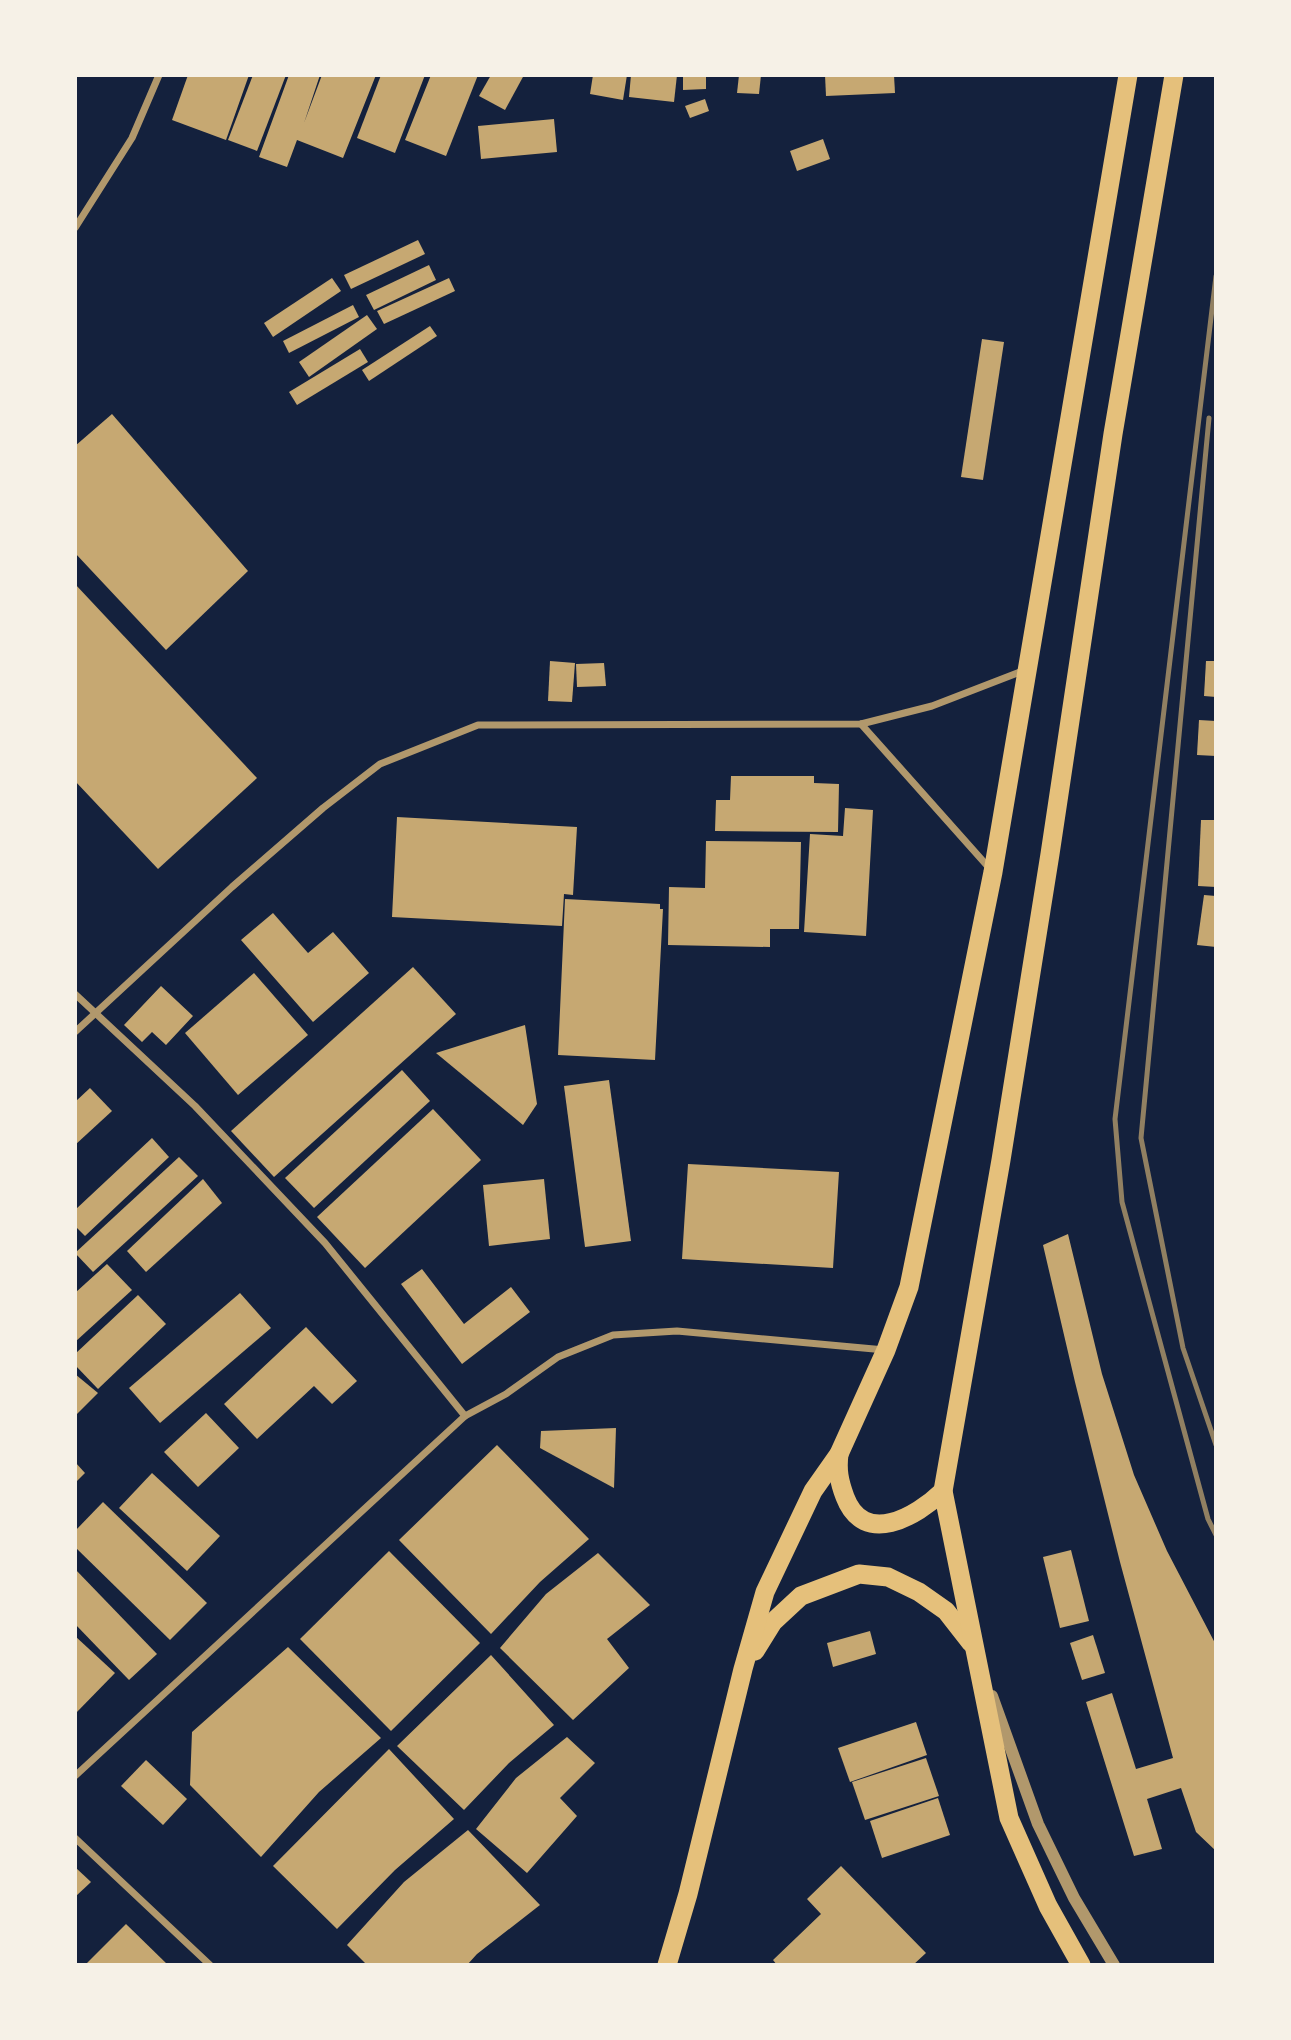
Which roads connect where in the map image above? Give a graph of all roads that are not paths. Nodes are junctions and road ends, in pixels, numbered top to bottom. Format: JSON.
{"nodes":[{"id":1,"x":159,"y":75,"type":"edge"},
{"id":2,"x":1128,"y":75,"type":"edge"},
{"id":3,"x":1174,"y":75,"type":"edge"},
{"id":4,"x":75,"y":228,"type":"edge"},
{"id":5,"x":1029,"y":668,"type":"junction"},
{"id":6,"x":861,"y":724,"type":"junction"},
{"id":7,"x":993,"y":872,"type":"junction"},
{"id":8,"x":75,"y":994,"type":"edge"},
{"id":9,"x":94,"y":1014,"type":"junction"},
{"id":10,"x":75,"y":1032,"type":"edge"},
{"id":11,"x":886,"y":1350,"type":"junction"},
{"id":12,"x":465,"y":1416,"type":"junction"},
{"id":13,"x":839,"y":1454,"type":"junction"},
{"id":14,"x":943,"y":1491,"type":"junction"},
{"id":15,"x":974,"y":1646,"type":"junction"},
{"id":16,"x":743,"y":1669,"type":"junction"},
{"id":17,"x":75,"y":1776,"type":"edge"},
{"id":18,"x":75,"y":1838,"type":"edge"},
{"id":19,"x":209,"y":1965,"type":"edge"},
{"id":20,"x":667,"y":1965,"type":"edge"},
{"id":21,"x":1080,"y":1965,"type":"edge"},
{"id":22,"x":1114,"y":1965,"type":"edge"}],
"edges":[{"from":1,"to":4,"type":"street"},
{"from":2,"to":5,"type":"highway"},
{"from":3,"to":14,"type":"highway"},
{"from":5,"to":6,"type":"street"},
{"from":5,"to":7,"type":"highway"},
{"from":6,"to":7,"type":"street"},
{"from":6,"to":9,"type":"street"},
{"from":7,"to":11,"type":"highway"},
{"from":8,"to":9,"type":"street"},
{"from":9,"to":10,"type":"street"},
{"from":9,"to":12,"type":"street"},
{"from":11,"to":12,"type":"street"},
{"from":11,"to":13,"type":"highway"},
{"from":12,"to":17,"type":"street"},
{"from":13,"to":14,"type":"highway"},
{"from":13,"to":16,"type":"highway"},
{"from":14,"to":15,"type":"highway"},
{"from":15,"to":16,"type":"highway"},
{"from":15,"to":21,"type":"highway"},
{"from":15,"to":22,"type":"street"},
{"from":16,"to":20,"type":"highway"},
{"from":18,"to":19,"type":"street"}]}
